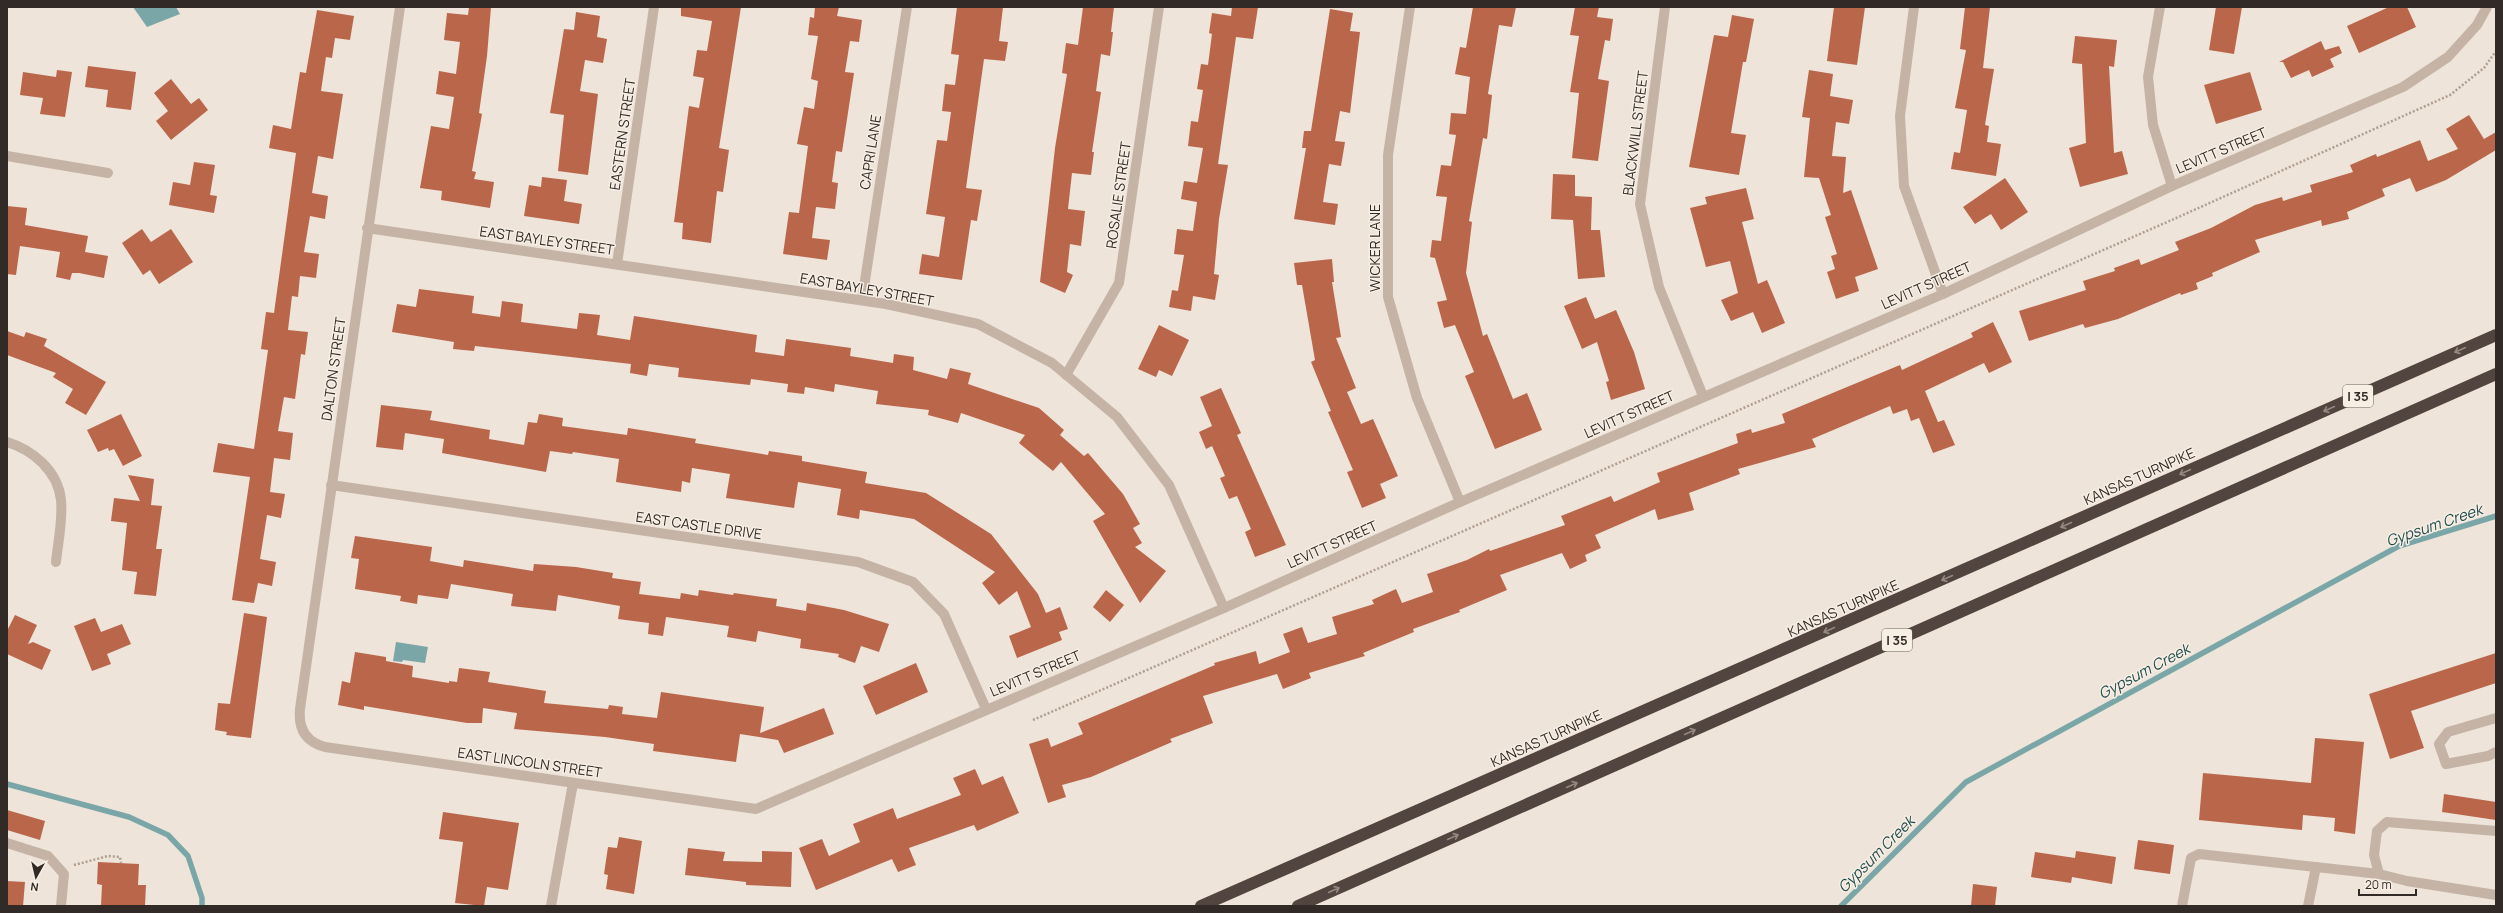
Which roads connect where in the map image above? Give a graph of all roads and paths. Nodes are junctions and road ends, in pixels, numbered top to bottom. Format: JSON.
{"nodes":[{"id":1,"x":400,"y":7,"type":"edge"},
{"id":2,"x":654,"y":7,"type":"edge"},
{"id":3,"x":907,"y":7,"type":"edge"},
{"id":4,"x":1159,"y":7,"type":"edge"},
{"id":5,"x":1410,"y":7,"type":"edge"},
{"id":6,"x":1665,"y":7,"type":"edge"},
{"id":7,"x":1914,"y":7,"type":"edge"},
{"id":8,"x":2160,"y":7,"type":"edge"},
{"id":9,"x":2487,"y":7,"type":"edge"},
{"id":10,"x":2496,"y":51,"type":"edge"},
{"id":11,"x":7,"y":156,"type":"edge"},
{"id":12,"x":108,"y":173,"type":"dead end"},
{"id":13,"x":2172,"y":186,"type":"junction"},
{"id":14,"x":367,"y":228,"type":"junction"},
{"id":15,"x":617,"y":264,"type":"junction"},
{"id":16,"x":1943,"y":294,"type":"junction"},
{"id":17,"x":862,"y":300,"type":"junction"},
{"id":18,"x":2496,"y":335,"type":"edge"},
{"id":19,"x":2496,"y":374,"type":"edge"},
{"id":20,"x":1066,"y":375,"type":"junction"},
{"id":21,"x":1703,"y":396,"type":"junction"},
{"id":22,"x":7,"y":442,"type":"edge"},
{"id":23,"x":331,"y":485,"type":"junction"},
{"id":24,"x":1460,"y":502,"type":"junction"},
{"id":25,"x":56,"y":562,"type":"dead end"},
{"id":26,"x":1224,"y":608,"type":"junction"},
{"id":27,"x":986,"y":709,"type":"junction"},
{"id":28,"x":2496,"y":718,"type":"edge"},
{"id":29,"x":1033,"y":720,"type":"dead end"},
{"id":30,"x":304,"y":734,"type":"joint"},
{"id":31,"x":2496,"y":752,"type":"edge"},
{"id":32,"x":573,"y":783,"type":"junction"},
{"id":33,"x":756,"y":809,"type":"joint"},
{"id":34,"x":2496,"y":832,"type":"edge"},
{"id":35,"x":7,"y":844,"type":"edge"},
{"id":36,"x":121,"y":863,"type":"dead end"},
{"id":37,"x":2316,"y":867,"type":"junction"},
{"id":38,"x":60,"y":870,"type":"junction"},
{"id":39,"x":2378,"y":874,"type":"junction"},
{"id":40,"x":2496,"y":895,"type":"edge"},
{"id":41,"x":61,"y":906,"type":"edge"},
{"id":42,"x":551,"y":906,"type":"edge"},
{"id":43,"x":1201,"y":906,"type":"edge"},
{"id":44,"x":1298,"y":906,"type":"edge"},
{"id":45,"x":2182,"y":906,"type":"edge"},
{"id":46,"x":2308,"y":906,"type":"edge"}],
"edges":[{"from":1,"to":14,"type":"street","name":"DALTON STREET"},
{"from":2,"to":15,"type":"street","name":"EASTERN STREET"},
{"from":3,"to":17,"type":"street","name":"CAPRI LANE"},
{"from":4,"to":20,"type":"street","name":"ROSALIE STREET"},
{"from":5,"to":24,"type":"street","name":"WICKER LANE"},
{"from":6,"to":21,"type":"street","name":"BLACKWILL STREET"},
{"from":7,"to":16,"type":"street"},
{"from":8,"to":13,"type":"street"},
{"from":9,"to":13,"type":"street","name":"LEVITT STREET"},
{"from":10,"to":29,"type":"path"},
{"from":11,"to":12,"type":"street"},
{"from":13,"to":16,"type":"street","name":"LEVITT STREET"},
{"from":14,"to":15,"type":"street","name":"EAST BAYLEY STREET"},
{"from":14,"to":23,"type":"street","name":"DALTON STREET"},
{"from":15,"to":17,"type":"street","name":"EAST BAYLEY STREET"},
{"from":16,"to":21,"type":"street","name":"LEVITT STREET"},
{"from":17,"to":20,"type":"street","name":"EAST BAYLEY STREET"},
{"from":18,"to":43,"type":"highway","name":"KANSAS TURNPIKE","number":"I 35","one_way":true},
{"from":44,"to":19,"type":"highway","number":"I 35","one_way":true},
{"from":20,"to":26,"type":"street","name":"EAST BAYLEY STREET"},
{"from":21,"to":24,"type":"street","name":"LEVITT STREET"},
{"from":22,"to":25,"type":"street"},
{"from":23,"to":27,"type":"street","name":"EAST CASTLE DRIVE"},
{"from":23,"to":30,"type":"street","name":"DALTON STREET"},
{"from":24,"to":26,"type":"street","name":"LEVITT STREET"},
{"from":26,"to":27,"type":"street","name":"LEVITT STREET"},
{"from":27,"to":33,"type":"street","name":"LEVITT STREET"},
{"from":28,"to":31,"type":"street"},
{"from":30,"to":32,"type":"street","name":"EAST LINCOLN STREET"},
{"from":32,"to":33,"type":"street","name":"EAST LINCOLN STREET"},
{"from":32,"to":42,"type":"street"},
{"from":34,"to":39,"type":"street"},
{"from":35,"to":38,"type":"street"},
{"from":36,"to":38,"type":"path"},
{"from":37,"to":39,"type":"street"},
{"from":37,"to":45,"type":"street"},
{"from":37,"to":46,"type":"street"},
{"from":38,"to":41,"type":"street"},
{"from":39,"to":40,"type":"street"}]}
